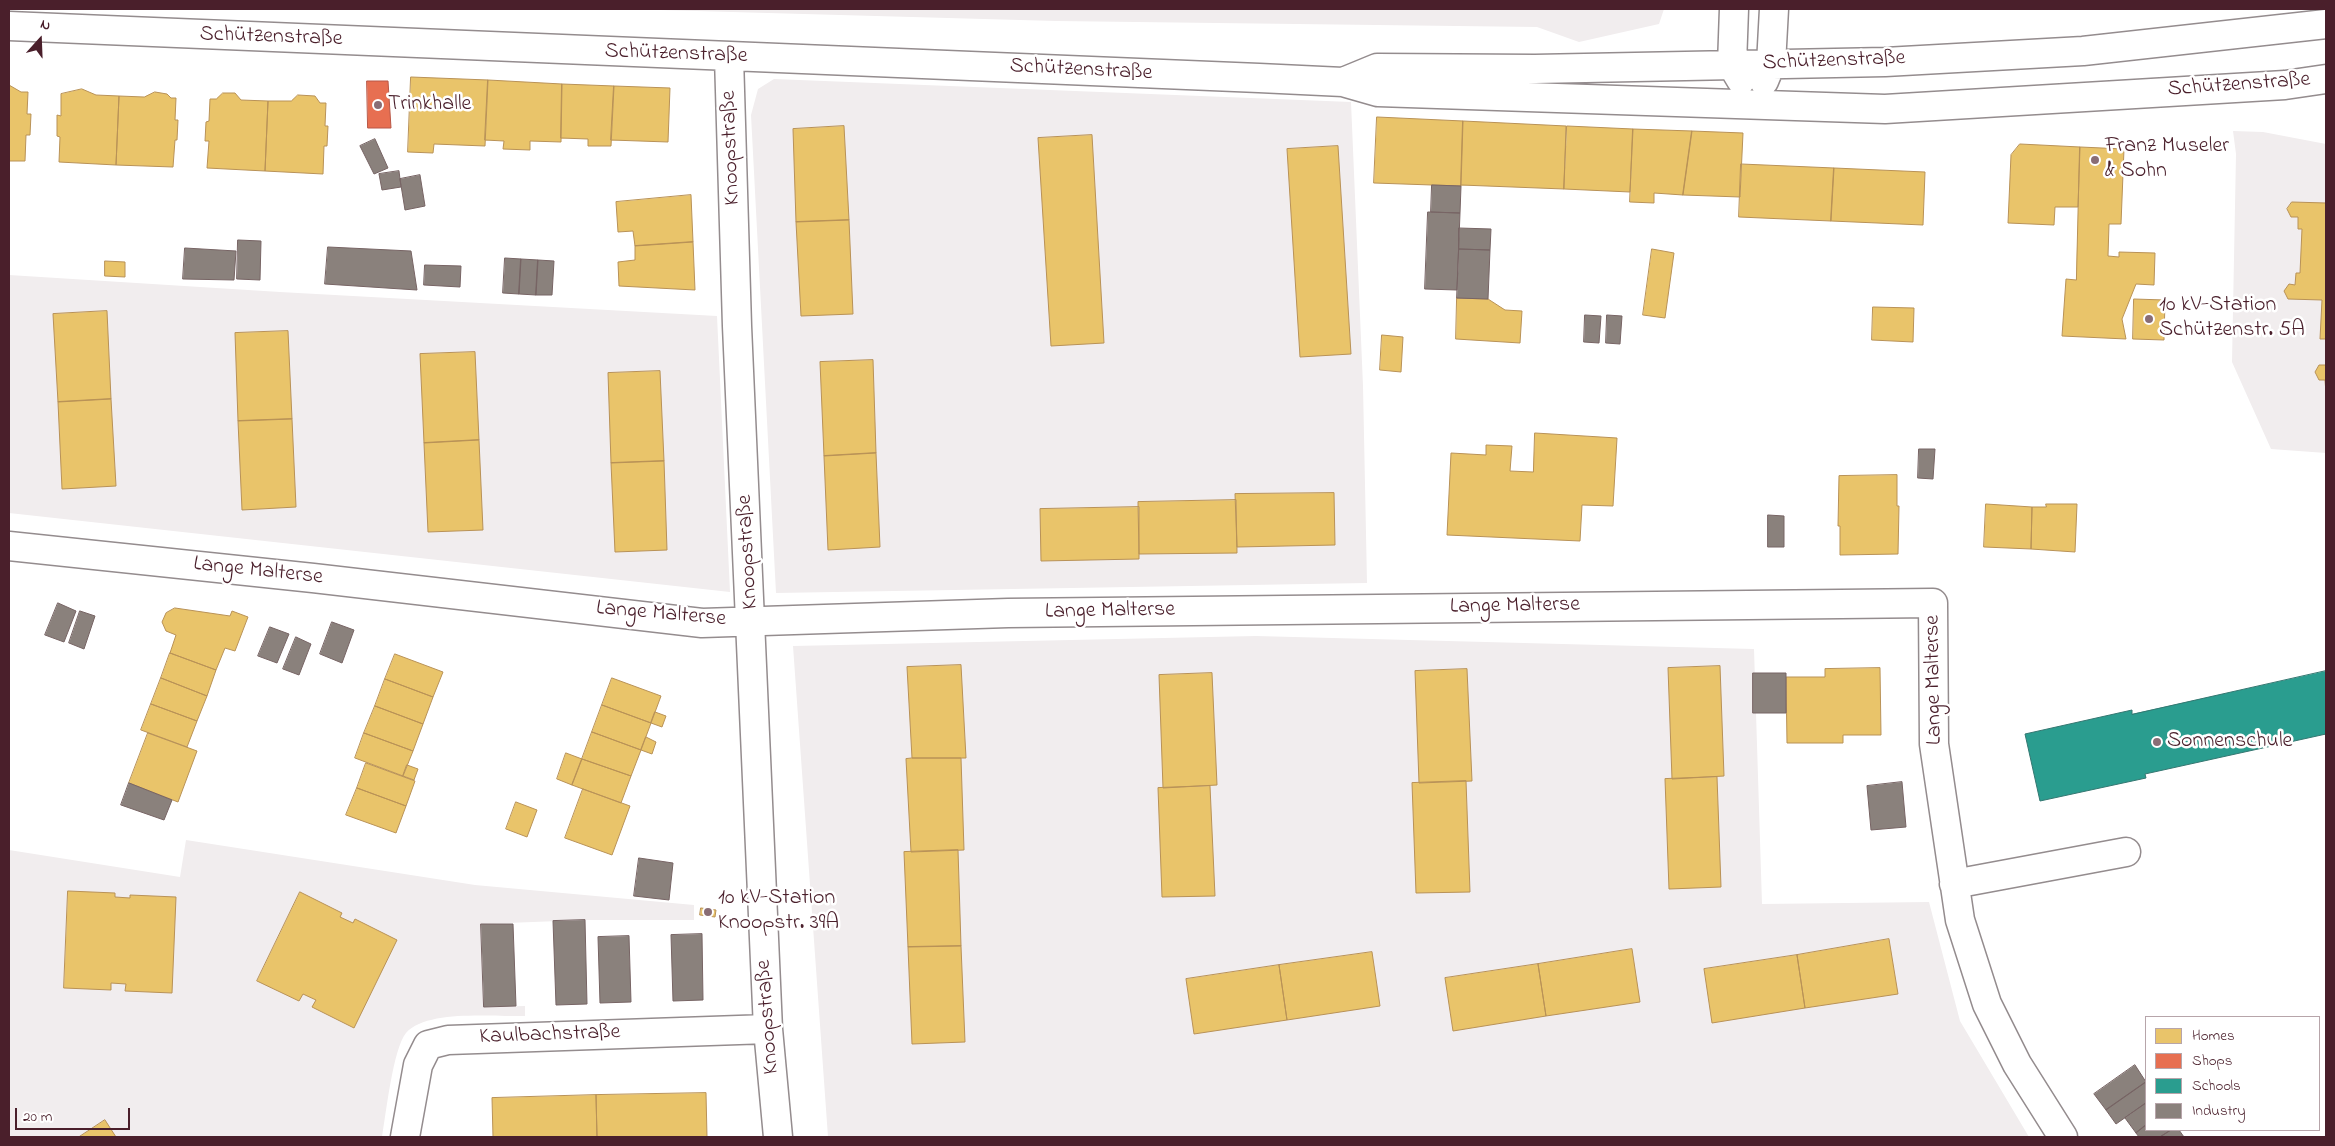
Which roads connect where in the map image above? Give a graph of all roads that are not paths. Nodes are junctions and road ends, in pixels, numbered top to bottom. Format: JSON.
{"nodes":[{"id":1,"x":1734,"y":9,"type":"edge"},
{"id":2,"x":1774,"y":9,"type":"edge"},
{"id":3,"x":2326,"y":24,"type":"edge"},
{"id":4,"x":9,"y":26,"type":"edge"},
{"id":5,"x":729,"y":57,"type":"junction"},
{"id":6,"x":1771,"y":64,"type":"junction"},
{"id":7,"x":1732,"y":65,"type":"junction"},
{"id":8,"x":2326,"y":79,"type":"edge"},
{"id":9,"x":1343,"y":82,"type":"junction"},
{"id":10,"x":1755,"y":103,"type":"junction"},
{"id":11,"x":9,"y":546,"type":"edge"},
{"id":12,"x":752,"y":621,"type":"junction"},
{"id":13,"x":2126,"y":852,"type":"dead end"},
{"id":14,"x":1954,"y":884,"type":"junction"},
{"id":15,"x":768,"y":1029,"type":"junction"},
{"id":16,"x":405,"y":1137,"type":"edge"},
{"id":17,"x":778,"y":1137,"type":"edge"},
{"id":18,"x":2063,"y":1137,"type":"edge"}],
"edges":[{"from":1,"to":7,"type":"street"},
{"from":2,"to":6,"type":"street"},
{"from":3,"to":6,"type":"street","name":"Schützenstraße"},
{"from":4,"to":5,"type":"street","name":"Schützenstraße"},
{"from":5,"to":9,"type":"street","name":"Schützenstraße"},
{"from":5,"to":12,"type":"street","name":"Knoopstraße"},
{"from":6,"to":7,"type":"street","name":"Schützenstraße"},
{"from":6,"to":10,"type":"street"},
{"from":7,"to":9,"type":"street","name":"Schützenstraße"},
{"from":7,"to":10,"type":"street"},
{"from":8,"to":10,"type":"street","name":"Schützenstraße"},
{"from":9,"to":10,"type":"street","name":"Schützenstraße"},
{"from":11,"to":12,"type":"street","name":"Lange Malterse"},
{"from":12,"to":14,"type":"street","name":"Lange Malterse"},
{"from":12,"to":15,"type":"street","name":"Knoopstraße"},
{"from":13,"to":14,"type":"street"},
{"from":14,"to":18,"type":"street","name":"Lange Malterse"},
{"from":15,"to":16,"type":"street","name":"Kaulbachstraße"},
{"from":15,"to":17,"type":"street","name":"Knoopstraße"}]}
